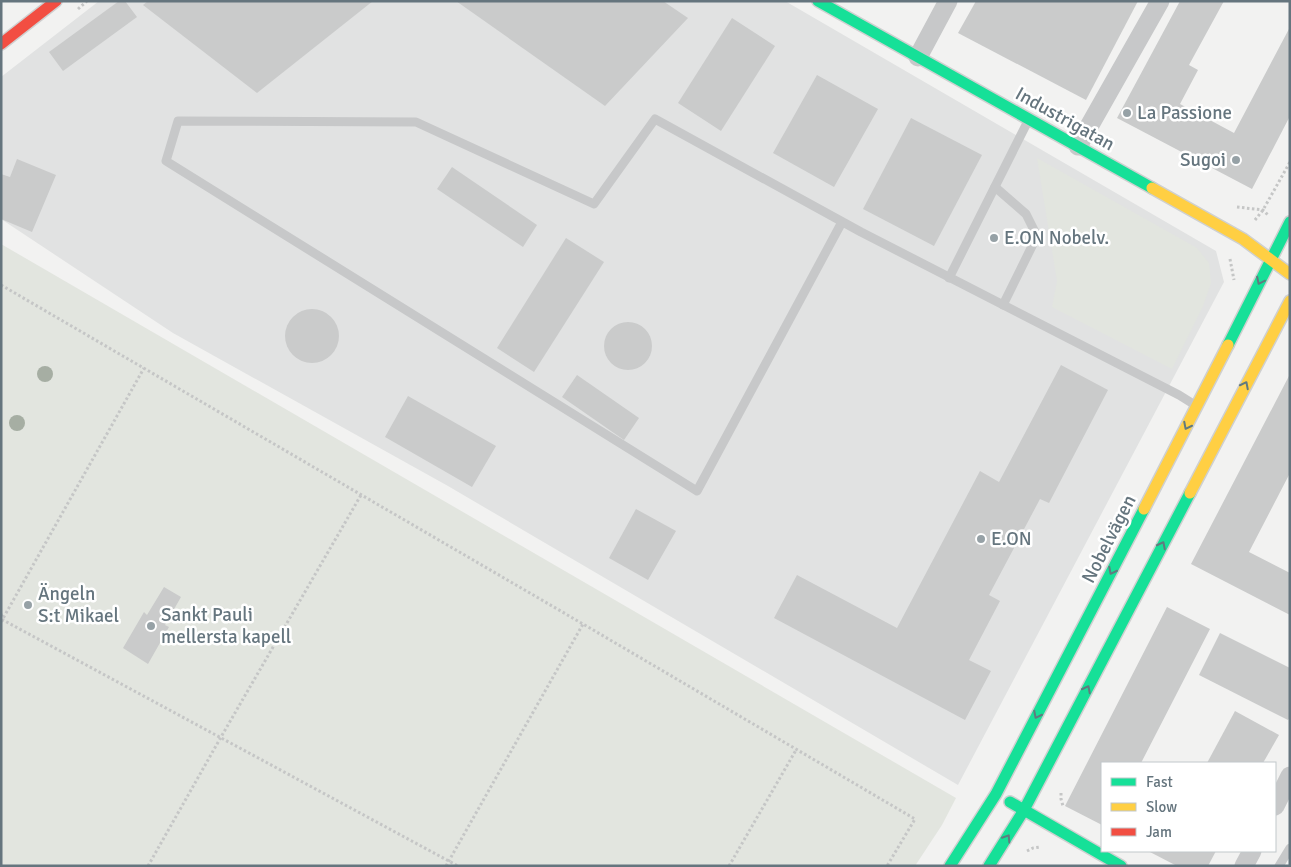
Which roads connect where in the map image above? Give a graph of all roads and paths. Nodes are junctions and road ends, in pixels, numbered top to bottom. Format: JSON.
{"nodes":[{"id":1,"x":56,"y":1,"type":"edge"},
{"id":2,"x":818,"y":1,"type":"edge"},
{"id":3,"x":948,"y":1,"type":"edge"},
{"id":4,"x":1160,"y":1,"type":"edge"},
{"id":5,"x":1,"y":44,"type":"edge"},
{"id":6,"x":918,"y":57,"type":"junction"},
{"id":7,"x":1029,"y":119,"type":"junction"},
{"id":8,"x":1078,"y":146,"type":"junction"},
{"id":9,"x":1290,"y":162,"type":"edge"},
{"id":10,"x":995,"y":187,"type":"junction"},
{"id":11,"x":1263,"y":210,"type":"dead end"},
{"id":12,"x":842,"y":222,"type":"junction"},
{"id":13,"x":1290,"y":222,"type":"edge"},
{"id":14,"x":1271,"y":259,"type":"junction"},
{"id":15,"x":1290,"y":274,"type":"edge"},
{"id":16,"x":949,"y":278,"type":"junction"},
{"id":17,"x":1,"y":285,"type":"edge"},
{"id":18,"x":1290,"y":301,"type":"edge"},
{"id":19,"x":1003,"y":305,"type":"junction"},
{"id":20,"x":144,"y":368,"type":"junction"},
{"id":21,"x":1198,"y":406,"type":"junction"},
{"id":22,"x":361,"y":495,"type":"junction"},
{"id":23,"x":1,"y":614,"type":"edge"},
{"id":24,"x":2,"y":621,"type":"edge"},
{"id":25,"x":583,"y":624,"type":"junction"},
{"id":26,"x":221,"y":737,"type":"junction"},
{"id":27,"x":796,"y":750,"type":"junction"},
{"id":28,"x":1290,"y":776,"type":"edge"},
{"id":29,"x":996,"y":794,"type":"junction"},
{"id":30,"x":1276,"y":804,"type":"edge"},
{"id":31,"x":1024,"y":810,"type":"junction"},
{"id":32,"x":1290,"y":848,"type":"edge"},
{"id":33,"x":1251,"y":852,"type":"edge"},
{"id":34,"x":449,"y":860,"type":"junction"},
{"id":35,"x":148,"y":866,"type":"edge"},
{"id":36,"x":446,"y":866,"type":"edge"},
{"id":37,"x":458,"y":866,"type":"edge"},
{"id":38,"x":729,"y":866,"type":"edge"},
{"id":39,"x":887,"y":866,"type":"edge"},
{"id":40,"x":950,"y":866,"type":"edge"},
{"id":41,"x":989,"y":866,"type":"edge"},
{"id":42,"x":1121,"y":866,"type":"edge"},
{"id":43,"x":1244,"y":866,"type":"edge"},
{"id":44,"x":1279,"y":866,"type":"edge"}],
"edges":[{"from":1,"to":5,"type":"main road"},
{"from":2,"to":6,"type":"main road","name":"Industrigatan"},
{"from":3,"to":6,"type":"street"},
{"from":4,"to":8,"type":"street"},
{"from":6,"to":7,"type":"main road","name":"Industrigatan"},
{"from":7,"to":8,"type":"main road","name":"Industrigatan"},
{"from":7,"to":10,"type":"lane"},
{"from":8,"to":14,"type":"main road","name":"Industrigatan"},
{"from":9,"to":11,"type":"path"},
{"from":10,"to":16,"type":"lane"},
{"from":10,"to":19,"type":"lane"},
{"from":12,"to":12,"type":"lane"},
{"from":12,"to":16,"type":"lane"},
{"from":13,"to":14,"type":"main road","name":"Nobelvägen"},
{"from":14,"to":15,"type":"main road","name":"Industrigatan"},
{"from":14,"to":21,"type":"main road","name":"Nobelvägen","one_way":true},
{"from":16,"to":19,"type":"lane"},
{"from":17,"to":20,"type":"path"},
{"from":31,"to":18,"type":"main road","one_way":true},
{"from":19,"to":21,"type":"lane"},
{"from":20,"to":22,"type":"path"},
{"from":20,"to":24,"type":"path"},
{"from":21,"to":29,"type":"main road","name":"Nobelvägen","one_way":true},
{"from":22,"to":25,"type":"path"},
{"from":22,"to":26,"type":"path"},
{"from":23,"to":24,"type":"path"},
{"from":24,"to":26,"type":"path"},
{"from":25,"to":27,"type":"path"},
{"from":25,"to":34,"type":"path"},
{"from":26,"to":34,"type":"path"},
{"from":26,"to":35,"type":"path"},
{"from":27,"to":38,"type":"path"},
{"from":27,"to":39,"type":"path"},
{"from":28,"to":30,"type":"street"},
{"from":29,"to":31,"type":"main road"},
{"from":29,"to":40,"type":"main road","name":"Nobelvägen"},
{"from":41,"to":31,"type":"main road","one_way":true},
{"from":31,"to":42,"type":"main road"},
{"from":32,"to":44,"type":"lane"},
{"from":33,"to":43,"type":"street"},
{"from":34,"to":36,"type":"path"},
{"from":34,"to":37,"type":"path"}]}
